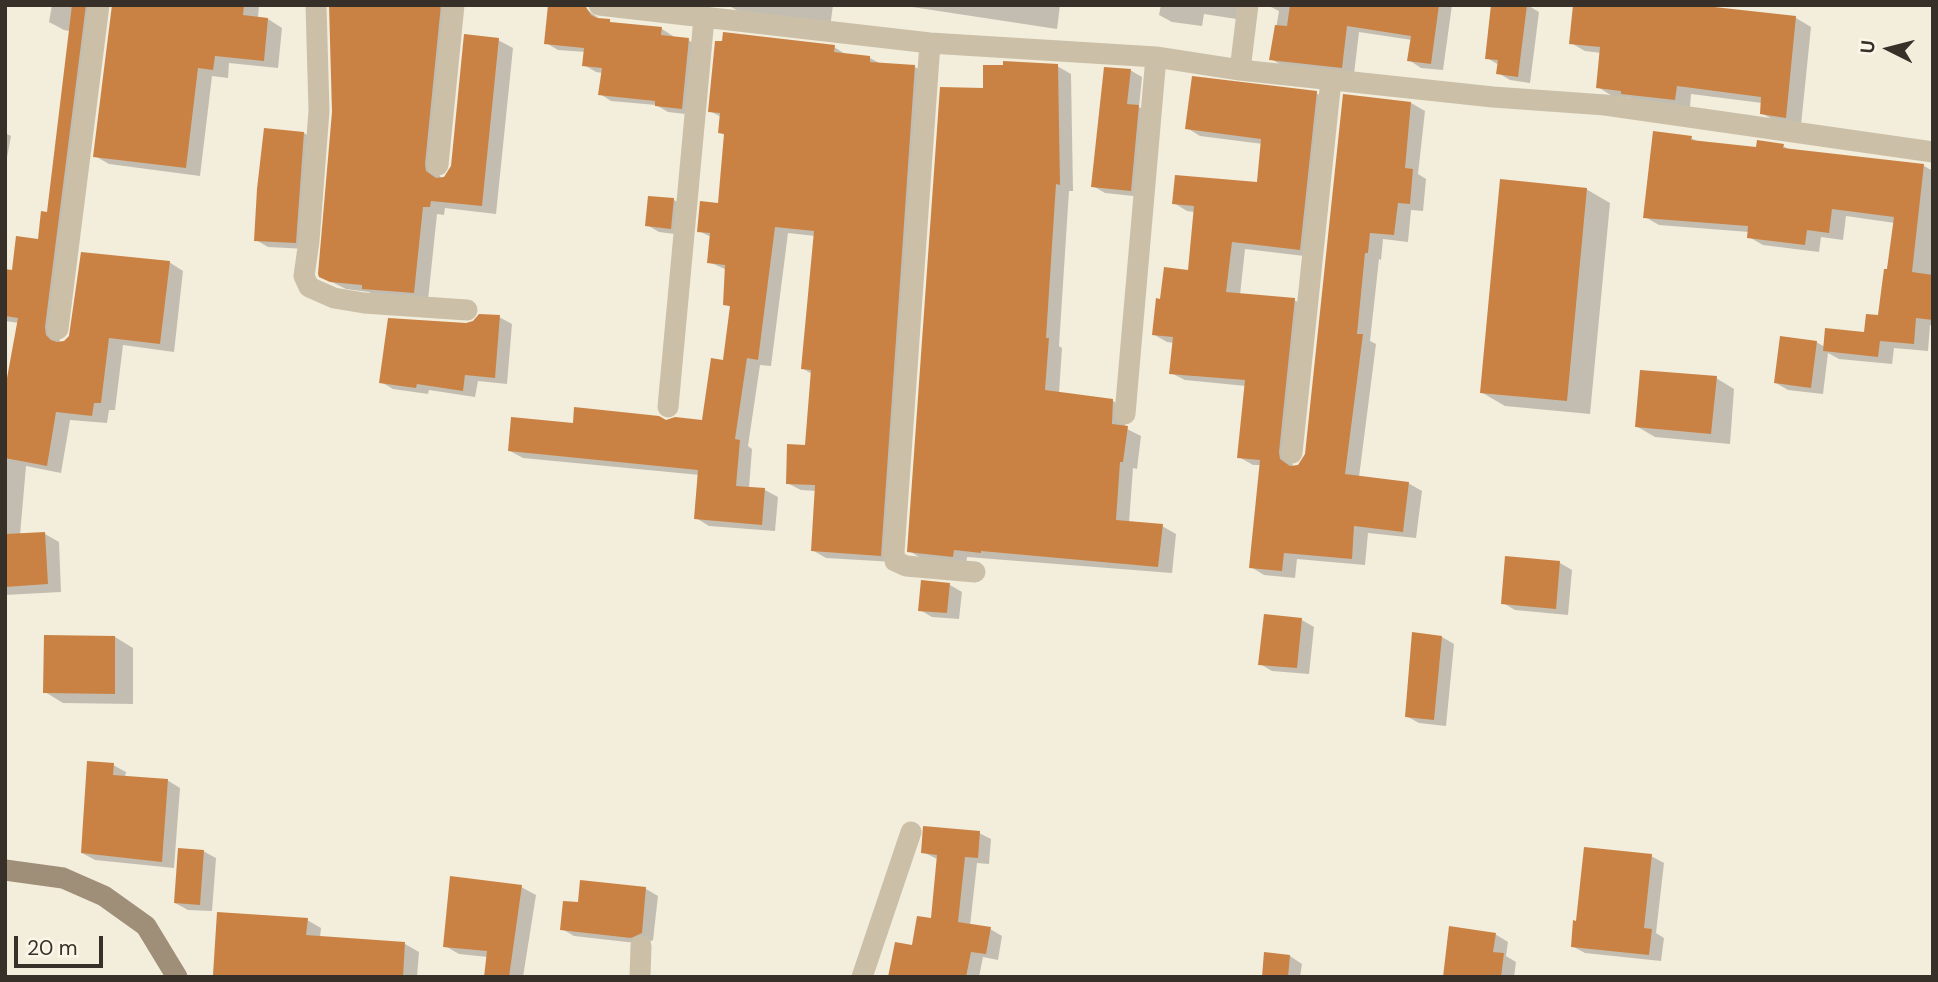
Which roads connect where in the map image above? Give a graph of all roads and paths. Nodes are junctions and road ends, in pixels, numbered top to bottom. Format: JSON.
{"nodes":[{"id":1,"x":99,"y":5,"type":"edge"},
{"id":2,"x":316,"y":5,"type":"edge"},
{"id":3,"x":454,"y":5,"type":"edge"},
{"id":4,"x":599,"y":5,"type":"edge"},
{"id":5,"x":1248,"y":5,"type":"edge"},
{"id":6,"x":704,"y":18,"type":"junction"},
{"id":7,"x":930,"y":43,"type":"junction"},
{"id":8,"x":1156,"y":57,"type":"junction"},
{"id":9,"x":1240,"y":70,"type":"junction"},
{"id":10,"x":1331,"y":80,"type":"junction"},
{"id":11,"x":1933,"y":152,"type":"edge"},
{"id":12,"x":438,"y":164,"type":"dead end"},
{"id":13,"x":467,"y":310,"type":"dead end"},
{"id":14,"x":58,"y":329,"type":"dead end"},
{"id":15,"x":668,"y":407,"type":"dead end"},
{"id":16,"x":1125,"y":414,"type":"dead end"},
{"id":17,"x":1292,"y":453,"type":"dead end"},
{"id":18,"x":975,"y":572,"type":"dead end"},
{"id":19,"x":911,"y":832,"type":"dead end"},
{"id":20,"x":5,"y":870,"type":"edge"},
{"id":21,"x":641,"y":946,"type":"dead end"},
{"id":22,"x":177,"y":977,"type":"edge"},
{"id":23,"x":640,"y":977,"type":"edge"},
{"id":24,"x":862,"y":977,"type":"edge"}],
"edges":[{"from":1,"to":14,"type":"street"},
{"from":2,"to":13,"type":"street"},
{"from":3,"to":12,"type":"street"},
{"from":4,"to":6,"type":"street"},
{"from":5,"to":9,"type":"street"},
{"from":6,"to":7,"type":"street"},
{"from":6,"to":15,"type":"street"},
{"from":7,"to":8,"type":"street"},
{"from":7,"to":18,"type":"street"},
{"from":8,"to":9,"type":"street"},
{"from":8,"to":16,"type":"street"},
{"from":9,"to":10,"type":"street"},
{"from":10,"to":11,"type":"street"},
{"from":10,"to":17,"type":"street"},
{"from":19,"to":24,"type":"street"},
{"from":20,"to":22,"type":"street"},
{"from":21,"to":23,"type":"street"}]}
